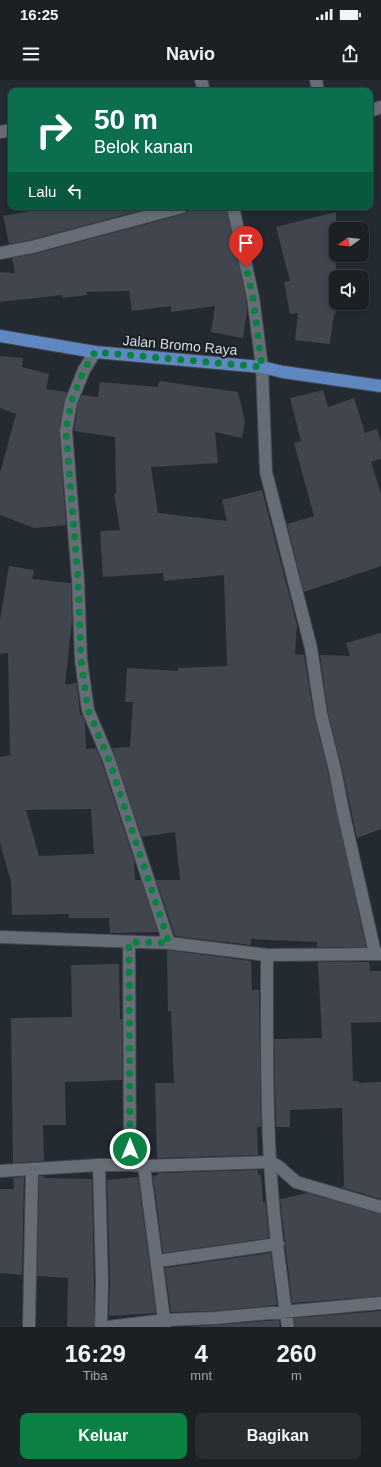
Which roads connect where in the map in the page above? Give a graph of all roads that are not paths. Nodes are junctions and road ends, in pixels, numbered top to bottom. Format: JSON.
{"nodes":[{"id":1,"x":171,"y":210,"type":"edge"},
{"id":2,"x":234,"y":210,"type":"edge"},
{"id":3,"x":0,"y":254,"type":"edge"},
{"id":4,"x":0,"y":336,"type":"edge"},
{"id":5,"x":95,"y":352,"type":"junction"},
{"id":6,"x":262,"y":367,"type":"junction"},
{"id":7,"x":381,"y":386,"type":"edge"},
{"id":8,"x":0,"y":937,"type":"edge"},
{"id":9,"x":129,"y":942,"type":"junction"},
{"id":10,"x":169,"y":943,"type":"junction"},
{"id":11,"x":378,"y":953,"type":"edge"},
{"id":12,"x":267,"y":956,"type":"junction"},
{"id":13,"x":270,"y":1162,"type":"junction"},
{"id":14,"x":99,"y":1165,"type":"junction"},
{"id":15,"x":130,"y":1165,"type":"junction"},
{"id":16,"x":144,"y":1166,"type":"junction"},
{"id":17,"x":32,"y":1169,"type":"junction"},
{"id":18,"x":0,"y":1171,"type":"edge"},
{"id":19,"x":381,"y":1207,"type":"edge"},
{"id":20,"x":278,"y":1244,"type":"junction"},
{"id":21,"x":158,"y":1262,"type":"junction"},
{"id":22,"x":381,"y":1303,"type":"edge"},
{"id":23,"x":286,"y":1311,"type":"junction"},
{"id":24,"x":165,"y":1324,"type":"edge"},
{"id":25,"x":29,"y":1327,"type":"edge"},
{"id":26,"x":101,"y":1327,"type":"edge"},
{"id":27,"x":108,"y":1327,"type":"edge"},
{"id":28,"x":288,"y":1327,"type":"edge"}],
"edges":[{"from":1,"to":3,"type":"street"},
{"from":2,"to":6,"type":"street"},
{"from":4,"to":5,"type":"main road","name":"Jalan Bromo Raya"},
{"from":5,"to":6,"type":"main road","name":"Jalan Bromo Raya"},
{"from":5,"to":10,"type":"street"},
{"from":6,"to":7,"type":"main road","name":"Jalan Bromo Raya"},
{"from":6,"to":11,"type":"street"},
{"from":8,"to":9,"type":"street"},
{"from":9,"to":10,"type":"street"},
{"from":9,"to":15,"type":"street"},
{"from":10,"to":12,"type":"street"},
{"from":11,"to":12,"type":"street"},
{"from":12,"to":13,"type":"street"},
{"from":13,"to":16,"type":"street"},
{"from":13,"to":19,"type":"street"},
{"from":13,"to":20,"type":"street"},
{"from":14,"to":15,"type":"street"},
{"from":14,"to":17,"type":"street"},
{"from":14,"to":26,"type":"street"},
{"from":15,"to":16,"type":"street"},
{"from":16,"to":21,"type":"street"},
{"from":17,"to":18,"type":"street"},
{"from":17,"to":25,"type":"street"},
{"from":20,"to":21,"type":"street"},
{"from":20,"to":23,"type":"street"},
{"from":21,"to":24,"type":"street"},
{"from":22,"to":23,"type":"street"},
{"from":23,"to":24,"type":"street"},
{"from":23,"to":28,"type":"street"},
{"from":24,"to":27,"type":"street"}]}
